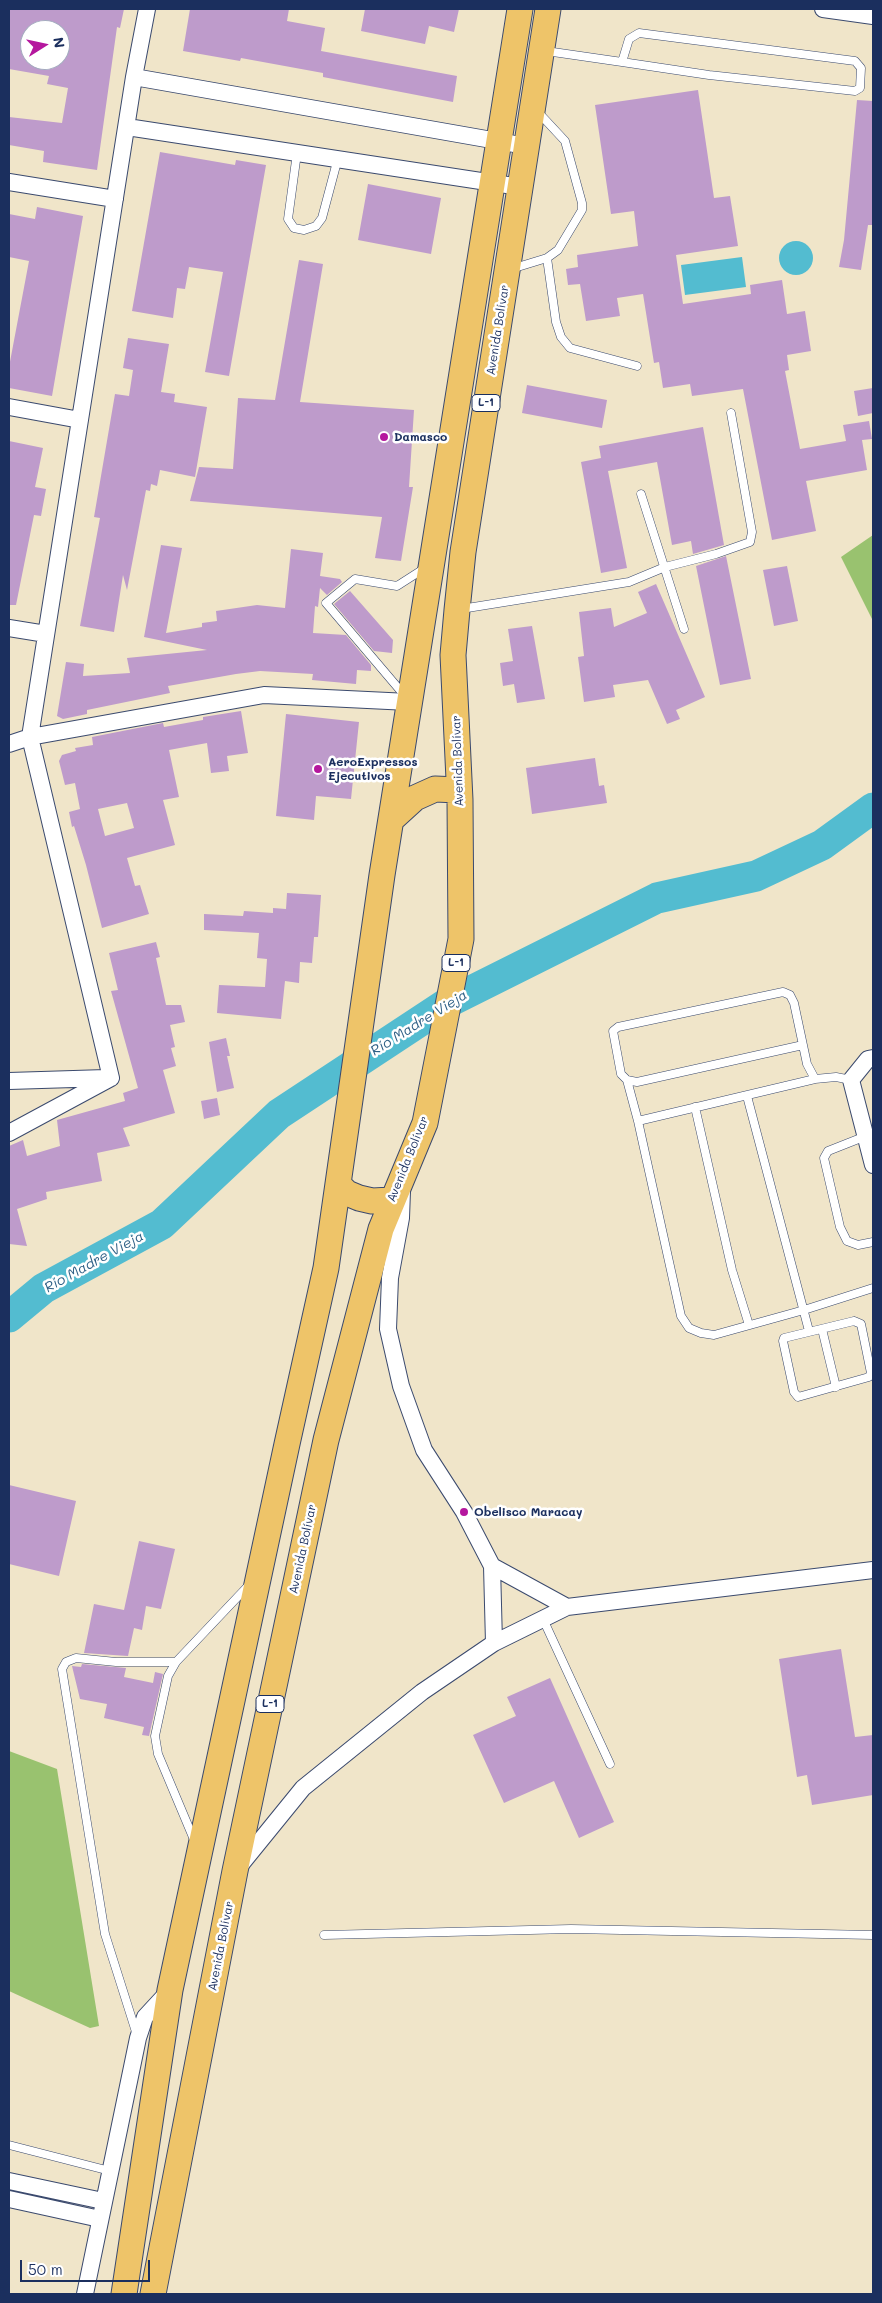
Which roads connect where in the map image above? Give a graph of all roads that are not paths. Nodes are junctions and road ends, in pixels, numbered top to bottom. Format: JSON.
{"nodes":[{"id":1,"x":148,"y":9,"type":"edge"},
{"id":2,"x":520,"y":9,"type":"edge"},
{"id":3,"x":548,"y":9,"type":"edge"},
{"id":4,"x":823,"y":9,"type":"edge"},
{"id":5,"x":873,"y":16,"type":"edge"},
{"id":6,"x":542,"y":50,"type":"junction"},
{"id":7,"x":622,"y":62,"type":"junction"},
{"id":8,"x":134,"y":77,"type":"junction"},
{"id":9,"x":532,"y":106,"type":"junction"},
{"id":10,"x":126,"y":126,"type":"junction"},
{"id":11,"x":498,"y":141,"type":"junction"},
{"id":12,"x":526,"y":146,"type":"junction"},
{"id":13,"x":298,"y":152,"type":"junction"},
{"id":14,"x":338,"y":158,"type":"junction"},
{"id":15,"x":9,"y":182,"type":"edge"},
{"id":16,"x":491,"y":182,"type":"junction"},
{"id":17,"x":520,"y":187,"type":"junction"},
{"id":18,"x":115,"y":199,"type":"junction"},
{"id":19,"x":547,"y":258,"type":"junction"},
{"id":20,"x":507,"y":270,"type":"junction"},
{"id":21,"x":637,"y":366,"type":"dead end"},
{"id":22,"x":9,"y":408,"type":"edge"},
{"id":23,"x":731,"y":413,"type":"dead end"},
{"id":24,"x":80,"y":420,"type":"junction"},
{"id":25,"x":641,"y":494,"type":"dead end"},
{"id":26,"x":431,"y":564,"type":"junction"},
{"id":27,"x":664,"y":567,"type":"junction"},
{"id":28,"x":457,"y":610,"type":"junction"},
{"id":29,"x":9,"y":628,"type":"edge"},
{"id":30,"x":684,"y":629,"type":"dead end"},
{"id":31,"x":46,"y":634,"type":"junction"},
{"id":32,"x":409,"y":702,"type":"junction"},
{"id":33,"x":30,"y":737,"type":"junction"},
{"id":34,"x":9,"y":744,"type":"edge"},
{"id":35,"x":459,"y":795,"type":"junction"},
{"id":36,"x":392,"y":819,"type":"junction"},
{"id":37,"x":803,"y":1045,"type":"junction"},
{"id":38,"x":873,"y":1058,"type":"edge"},
{"id":39,"x":111,"y":1078,"type":"junction"},
{"id":40,"x":815,"y":1079,"type":"junction"},
{"id":41,"x":627,"y":1080,"type":"junction"},
{"id":42,"x":851,"y":1080,"type":"junction"},
{"id":43,"x":9,"y":1081,"type":"edge"},
{"id":44,"x":747,"y":1096,"type":"junction"},
{"id":45,"x":695,"y":1107,"type":"junction"},
{"id":46,"x":638,"y":1121,"type":"junction"},
{"id":47,"x":9,"y":1133,"type":"edge"},
{"id":48,"x":866,"y":1136,"type":"junction"},
{"id":49,"x":873,"y":1165,"type":"edge"},
{"id":50,"x":403,"y":1174,"type":"junction"},
{"id":51,"x":338,"y":1184,"type":"junction"},
{"id":52,"x":392,"y":1200,"type":"junction"},
{"id":53,"x":873,"y":1242,"type":"edge"},
{"id":54,"x":873,"y":1288,"type":"edge"},
{"id":55,"x":804,"y":1310,"type":"junction"},
{"id":56,"x":749,"y":1325,"type":"junction"},
{"id":57,"x":822,"y":1329,"type":"junction"},
{"id":58,"x":809,"y":1332,"type":"junction"},
{"id":59,"x":836,"y":1387,"type":"junction"},
{"id":60,"x":492,"y":1566,"type":"junction"},
{"id":61,"x":873,"y":1570,"type":"edge"},
{"id":62,"x":258,"y":1576,"type":"junction"},
{"id":63,"x":567,"y":1606,"type":"junction"},
{"id":64,"x":543,"y":1619,"type":"junction"},
{"id":65,"x":494,"y":1643,"type":"junction"},
{"id":66,"x":176,"y":1662,"type":"junction"},
{"id":67,"x":610,"y":1764,"type":"dead end"},
{"id":68,"x":199,"y":1852,"type":"junction"},
{"id":69,"x":235,"y":1871,"type":"junction"},
{"id":70,"x":324,"y":1935,"type":"dead end"},
{"id":71,"x":873,"y":1935,"type":"edge"},
{"id":72,"x":170,"y":1990,"type":"junction"},
{"id":73,"x":138,"y":2038,"type":"junction"},
{"id":74,"x":9,"y":2145,"type":"edge"},
{"id":75,"x":110,"y":2170,"type":"junction"},
{"id":76,"x":9,"y":2181,"type":"edge"},
{"id":77,"x":9,"y":2199,"type":"edge"},
{"id":78,"x":103,"y":2202,"type":"junction"},
{"id":79,"x":100,"y":2218,"type":"junction"},
{"id":80,"x":85,"y":2294,"type":"edge"},
{"id":81,"x":124,"y":2294,"type":"edge"},
{"id":82,"x":153,"y":2294,"type":"edge"}],
"edges":[{"from":1,"to":8,"type":"street"},
{"from":2,"to":11,"type":"main road","number":"L-1"},
{"from":3,"to":6,"type":"main road","name":"Avenida Bolívar","number":"L-1"},
{"from":4,"to":5,"type":"street"},
{"from":6,"to":7,"type":"lane"},
{"from":6,"to":9,"type":"main road","name":"Avenida Bolívar","number":"L-1"},
{"from":7,"to":7,"type":"lane"},
{"from":8,"to":10,"type":"street"},
{"from":8,"to":11,"type":"street"},
{"from":9,"to":12,"type":"main road","name":"Avenida Bolívar","number":"L-1"},
{"from":9,"to":19,"type":"lane"},
{"from":10,"to":13,"type":"street"},
{"from":10,"to":18,"type":"street"},
{"from":11,"to":12,"type":"street"},
{"from":11,"to":16,"type":"main road","number":"L-1"},
{"from":12,"to":17,"type":"main road","name":"Avenida Bolívar","number":"L-1"},
{"from":13,"to":14,"type":"street"},
{"from":13,"to":14,"type":"lane"},
{"from":14,"to":16,"type":"street"},
{"from":15,"to":18,"type":"street"},
{"from":16,"to":17,"type":"street"},
{"from":16,"to":26,"type":"main road","number":"L-1"},
{"from":17,"to":20,"type":"main road","name":"Avenida Bolívar","number":"L-1"},
{"from":18,"to":24,"type":"street"},
{"from":19,"to":20,"type":"lane"},
{"from":19,"to":21,"type":"lane"},
{"from":20,"to":28,"type":"main road","name":"Avenida Bolívar","number":"L-1"},
{"from":22,"to":24,"type":"street"},
{"from":23,"to":27,"type":"lane"},
{"from":24,"to":31,"type":"street"},
{"from":25,"to":27,"type":"lane"},
{"from":26,"to":32,"type":"main road","number":"L-1"},
{"from":26,"to":32,"type":"lane"},
{"from":27,"to":28,"type":"lane"},
{"from":27,"to":30,"type":"lane"},
{"from":28,"to":35,"type":"main road","name":"Avenida Bolívar","number":"L-1"},
{"from":29,"to":31,"type":"street"},
{"from":31,"to":33,"type":"street"},
{"from":32,"to":33,"type":"street"},
{"from":32,"to":36,"type":"main road","number":"L-1"},
{"from":33,"to":34,"type":"street"},
{"from":33,"to":39,"type":"street"},
{"from":35,"to":36,"type":"main road"},
{"from":35,"to":50,"type":"main road","name":"Avenida Bolívar","number":"L-1"},
{"from":36,"to":51,"type":"main road","number":"L-1"},
{"from":37,"to":40,"type":"lane"},
{"from":37,"to":41,"type":"lane"},
{"from":37,"to":41,"type":"lane"},
{"from":38,"to":42,"type":"street"},
{"from":39,"to":43,"type":"street"},
{"from":39,"to":47,"type":"street"},
{"from":40,"to":42,"type":"lane"},
{"from":40,"to":44,"type":"lane"},
{"from":41,"to":46,"type":"lane"},
{"from":42,"to":48,"type":"street"},
{"from":44,"to":45,"type":"lane"},
{"from":44,"to":55,"type":"lane"},
{"from":45,"to":46,"type":"lane"},
{"from":45,"to":56,"type":"lane"},
{"from":46,"to":56,"type":"lane"},
{"from":48,"to":49,"type":"street"},
{"from":48,"to":53,"type":"lane"},
{"from":50,"to":52,"type":"main road","name":"Avenida Bolívar","number":"L-1"},
{"from":50,"to":60,"type":"street"},
{"from":51,"to":52,"type":"main road"},
{"from":51,"to":62,"type":"main road","number":"L-1"},
{"from":52,"to":69,"type":"main road","name":"Avenida Bolívar","number":"L-1"},
{"from":54,"to":55,"type":"lane"},
{"from":55,"to":56,"type":"lane"},
{"from":55,"to":58,"type":"lane"},
{"from":57,"to":58,"type":"lane"},
{"from":57,"to":59,"type":"lane"},
{"from":57,"to":59,"type":"lane"},
{"from":58,"to":59,"type":"lane"},
{"from":60,"to":63,"type":"street"},
{"from":60,"to":65,"type":"street"},
{"from":61,"to":63,"type":"street"},
{"from":62,"to":66,"type":"lane"},
{"from":62,"to":68,"type":"main road","number":"L-1"},
{"from":63,"to":64,"type":"street"},
{"from":64,"to":65,"type":"street"},
{"from":64,"to":67,"type":"lane"},
{"from":65,"to":69,"type":"street"},
{"from":66,"to":68,"type":"lane"},
{"from":66,"to":73,"type":"lane"},
{"from":68,"to":72,"type":"main road","number":"L-1"},
{"from":69,"to":82,"type":"main road","name":"Avenida Bolívar","number":"L-1"},
{"from":70,"to":71,"type":"lane"},
{"from":72,"to":73,"type":"street"},
{"from":72,"to":81,"type":"main road","number":"L-1"},
{"from":73,"to":75,"type":"street"},
{"from":74,"to":75,"type":"lane"},
{"from":75,"to":78,"type":"street"},
{"from":76,"to":78,"type":"street"},
{"from":77,"to":79,"type":"street"},
{"from":78,"to":79,"type":"street"},
{"from":79,"to":80,"type":"street"}]}
